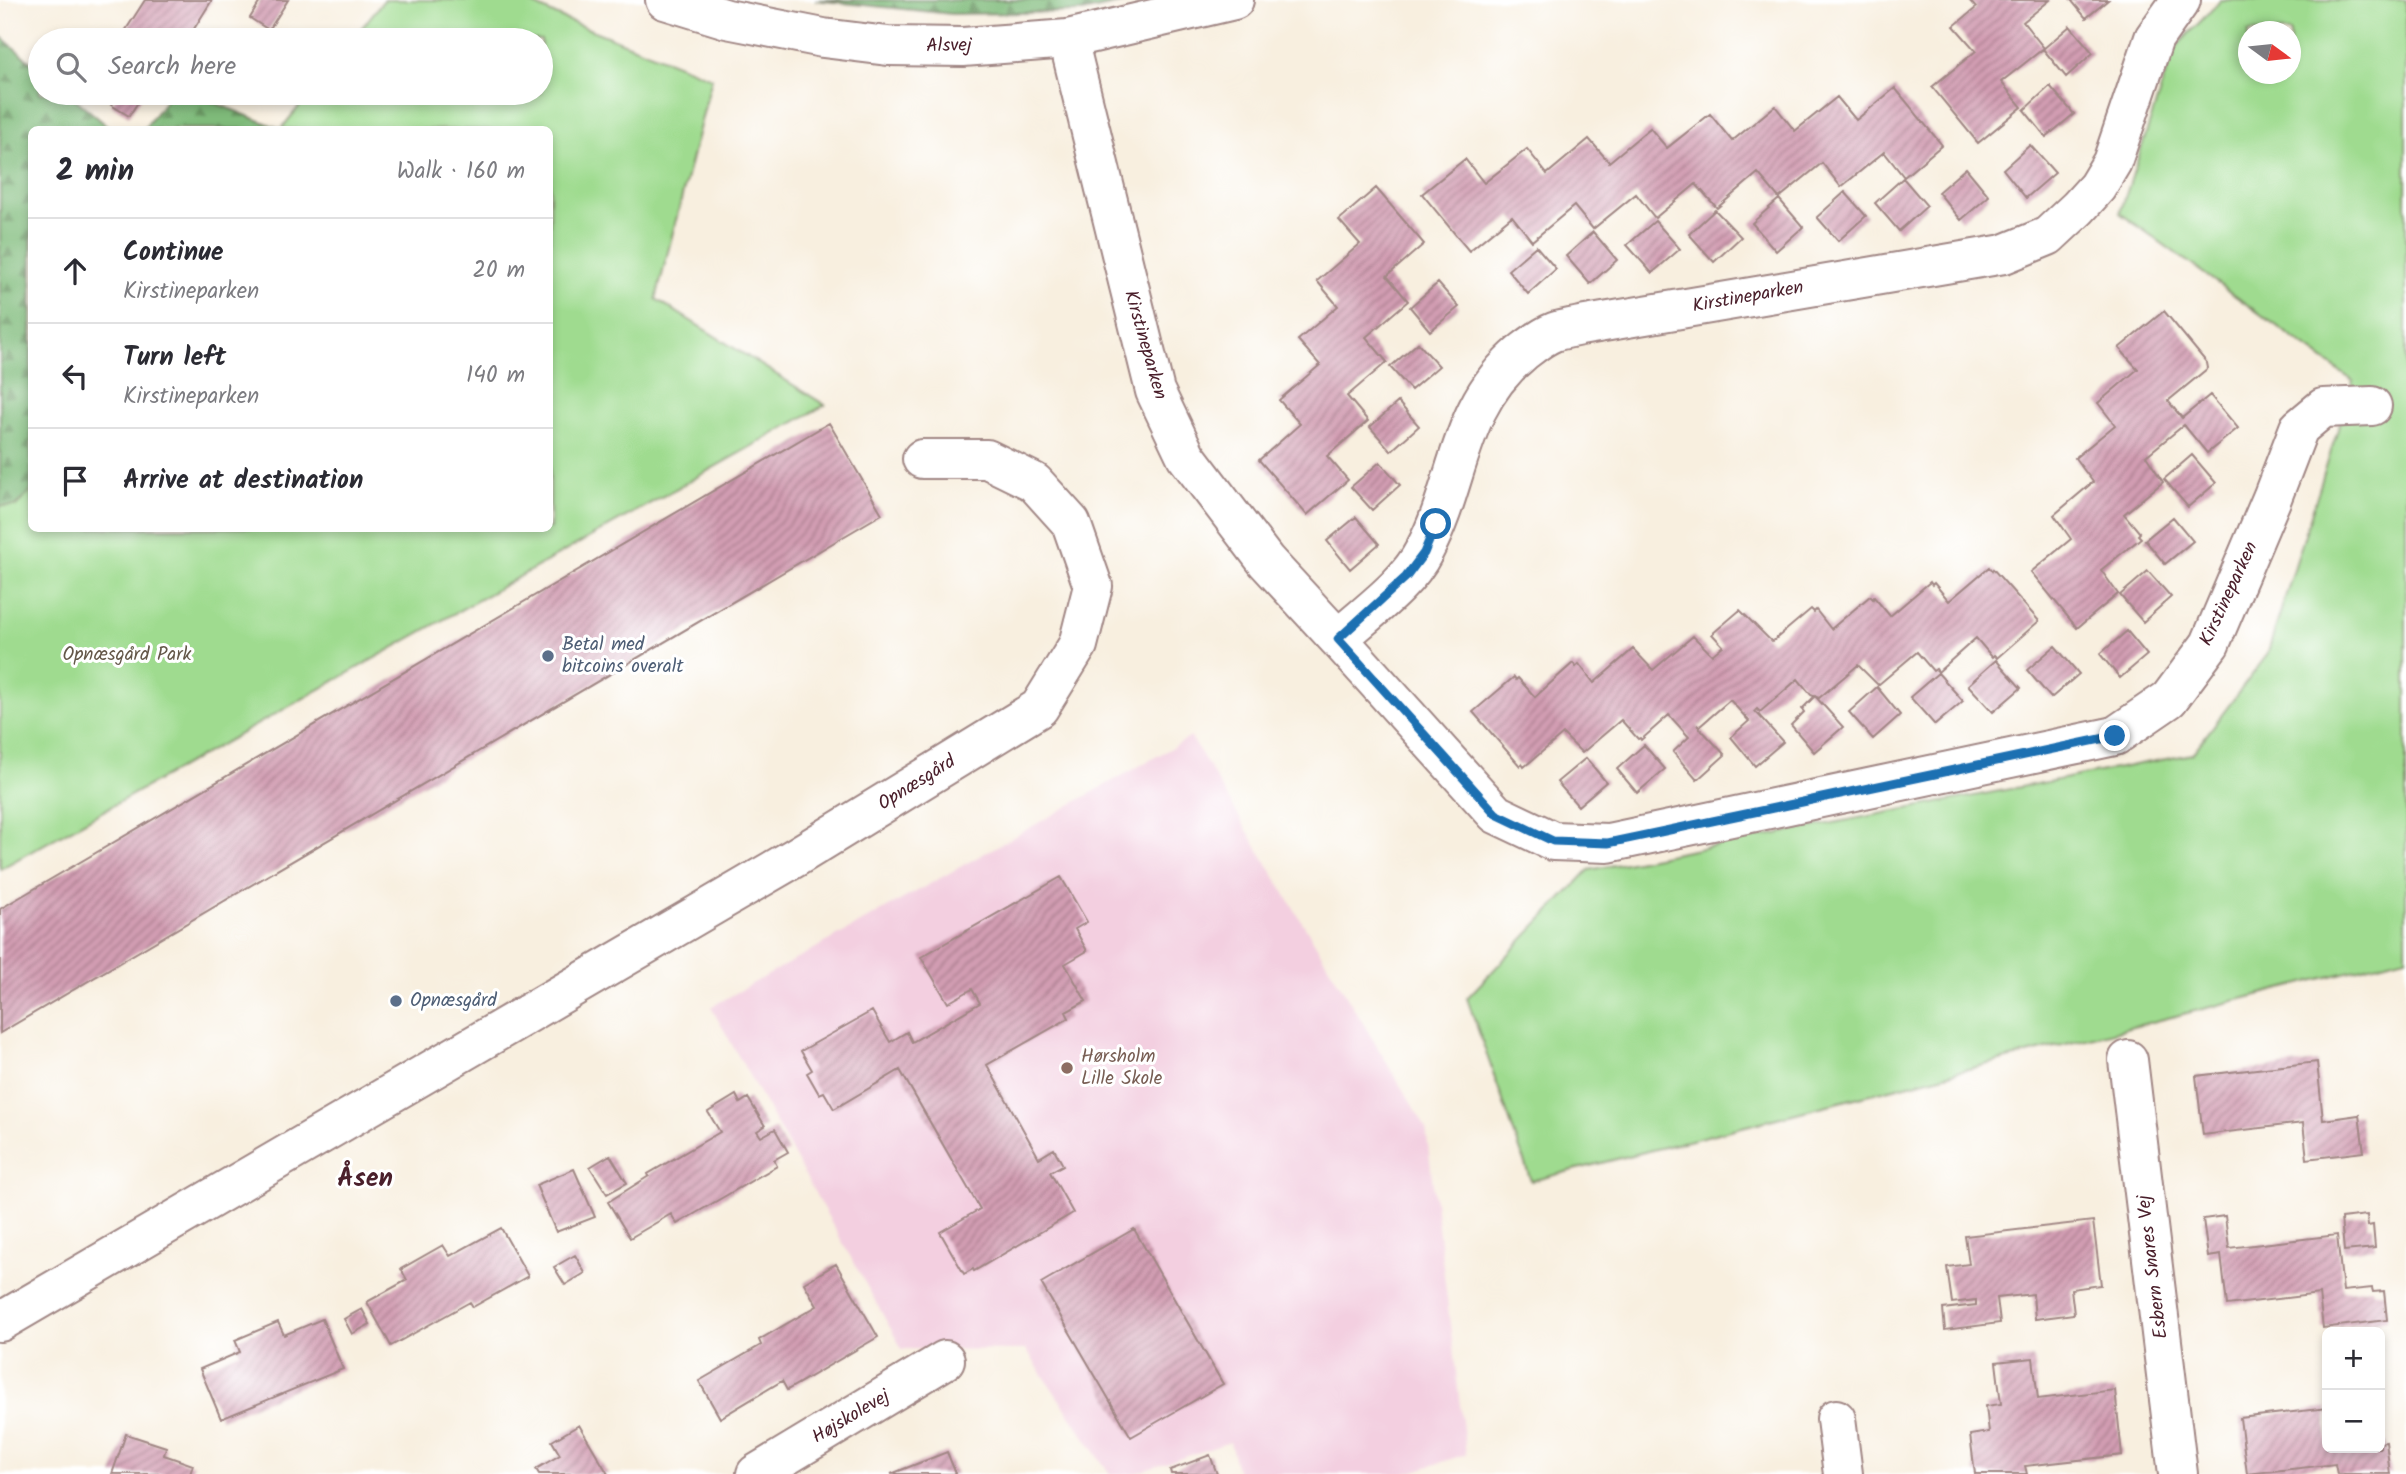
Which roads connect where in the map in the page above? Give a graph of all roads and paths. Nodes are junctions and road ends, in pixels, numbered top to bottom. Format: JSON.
{"nodes":[{"id":1,"x":665,"y":0,"type":"edge"},
{"id":2,"x":1234,"y":0,"type":"edge"},
{"id":3,"x":2181,"y":0,"type":"edge"},
{"id":4,"x":1068,"y":39,"type":"junction"},
{"id":5,"x":2372,"y":406,"type":"dead end"},
{"id":6,"x":922,"y":459,"type":"dead end"},
{"id":7,"x":1338,"y":639,"type":"junction"},
{"id":8,"x":2128,"y":1060,"type":"dead end"},
{"id":9,"x":0,"y":1322,"type":"edge"},
{"id":10,"x":945,"y":1360,"type":"dead end"},
{"id":11,"x":1836,"y":1419,"type":"dead end"},
{"id":12,"x":756,"y":1474,"type":"edge"},
{"id":13,"x":1843,"y":1474,"type":"edge"},
{"id":14,"x":2178,"y":1474,"type":"edge"}],
"edges":[{"from":1,"to":4,"type":"street","name":"Alsvej"},
{"from":2,"to":4,"type":"street","name":"Alsvej"},
{"from":3,"to":7,"type":"street","name":"Kirstineparken"},
{"from":4,"to":7,"type":"street","name":"Kirstineparken"},
{"from":5,"to":7,"type":"street","name":"Kirstineparken"},
{"from":6,"to":9,"type":"street","name":"Opnæsgård"},
{"from":8,"to":14,"type":"street","name":"Esbern Snares Vej"},
{"from":10,"to":12,"type":"street","name":"Højskolevej"},
{"from":11,"to":13,"type":"street"}]}
